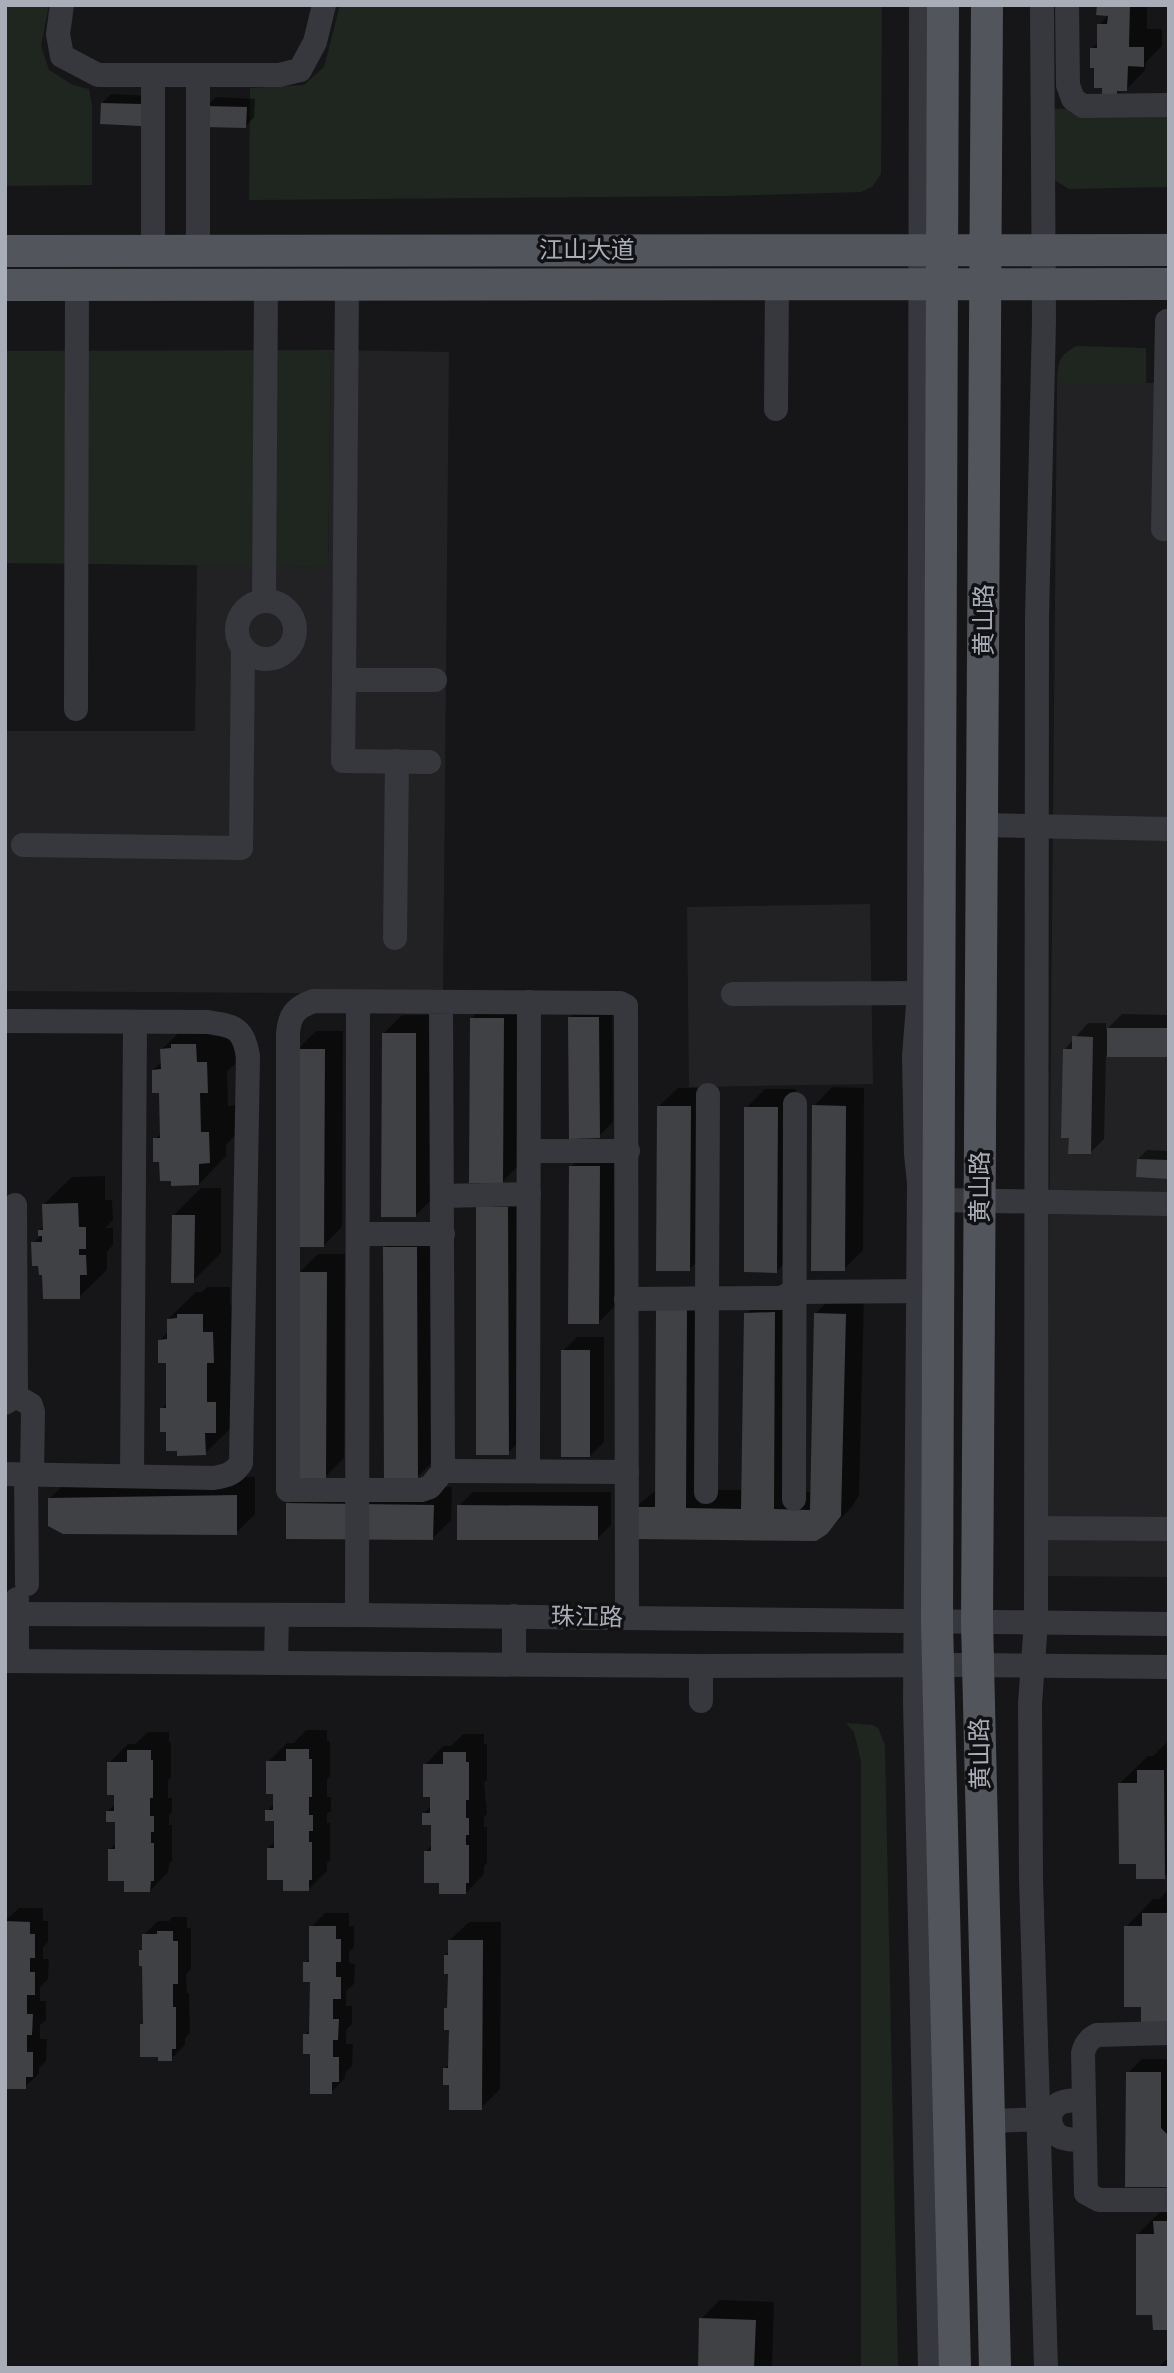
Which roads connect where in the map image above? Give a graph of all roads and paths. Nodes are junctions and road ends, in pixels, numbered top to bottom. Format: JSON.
{"nodes":[{"id":1,"x":62,"y":5,"type":"edge"},
{"id":2,"x":324,"y":5,"type":"edge"},
{"id":3,"x":921,"y":5,"type":"edge"},
{"id":4,"x":943,"y":5,"type":"edge"},
{"id":5,"x":987,"y":5,"type":"edge"},
{"id":6,"x":1042,"y":5,"type":"edge"},
{"id":7,"x":1067,"y":5,"type":"edge"},
{"id":8,"x":153,"y":75,"type":"junction"},
{"id":9,"x":198,"y":75,"type":"junction"},
{"id":10,"x":1169,"y":105,"type":"edge"},
{"id":11,"x":931,"y":249,"type":"junction"},
{"id":12,"x":986,"y":250,"type":"junction"},
{"id":13,"x":1044,"y":250,"type":"junction"},
{"id":14,"x":1169,"y":250,"type":"edge"},
{"id":15,"x":5,"y":251,"type":"edge"},
{"id":16,"x":153,"y":251,"type":"junction"},
{"id":17,"x":198,"y":251,"type":"junction"},
{"id":18,"x":777,"y":284,"type":"junction"},
{"id":19,"x":931,"y":284,"type":"junction"},
{"id":20,"x":986,"y":284,"type":"junction"},
{"id":21,"x":1044,"y":284,"type":"junction"},
{"id":22,"x":1169,"y":284,"type":"edge"},
{"id":23,"x":5,"y":285,"type":"edge"},
{"id":24,"x":77,"y":285,"type":"junction"},
{"id":25,"x":266,"y":285,"type":"junction"},
{"id":26,"x":347,"y":285,"type":"junction"},
{"id":27,"x":1167,"y":321,"type":"edge"},
{"id":28,"x":776,"y":410,"type":"dead end"},
{"id":29,"x":1163,"y":529,"type":"dead end"},
{"id":30,"x":264,"y":601,"type":"junction"},
{"id":31,"x":243,"y":648,"type":"junction"},
{"id":32,"x":344,"y":680,"type":"junction"},
{"id":33,"x":435,"y":680,"type":"dead end"},
{"id":34,"x":76,"y":709,"type":"dead end"},
{"id":35,"x":397,"y":761,"type":"junction"},
{"id":36,"x":429,"y":762,"type":"dead end"},
{"id":37,"x":982,"y":825,"type":"junction"},
{"id":38,"x":1037,"y":826,"type":"junction"},
{"id":39,"x":1169,"y":829,"type":"edge"},
{"id":40,"x":23,"y":845,"type":"dead end"},
{"id":41,"x":395,"y":939,"type":"dead end"},
{"id":42,"x":929,"y":993,"type":"junction"},
{"id":43,"x":733,"y":994,"type":"dead end"},
{"id":44,"x":358,"y":1002,"type":"junction"},
{"id":45,"x":441,"y":1002,"type":"junction"},
{"id":46,"x":529,"y":1002,"type":"junction"},
{"id":47,"x":5,"y":1021,"type":"edge"},
{"id":48,"x":135,"y":1022,"type":"junction"},
{"id":49,"x":708,"y":1095,"type":"dead end"},
{"id":50,"x":794,"y":1104,"type":"dead end"},
{"id":51,"x":529,"y":1151,"type":"junction"},
{"id":52,"x":628,"y":1151,"type":"junction"},
{"id":53,"x":529,"y":1194,"type":"junction"},
{"id":54,"x":442,"y":1196,"type":"junction"},
{"id":55,"x":939,"y":1200,"type":"junction"},
{"id":56,"x":980,"y":1201,"type":"junction"},
{"id":57,"x":1036,"y":1202,"type":"junction"},
{"id":58,"x":1169,"y":1204,"type":"edge"},
{"id":59,"x":15,"y":1205,"type":"dead end"},
{"id":60,"x":358,"y":1234,"type":"junction"},
{"id":61,"x":443,"y":1234,"type":"junction"},
{"id":62,"x":626,"y":1291,"type":"junction"},
{"id":63,"x":706,"y":1291,"type":"junction"},
{"id":64,"x":928,"y":1291,"type":"junction"},
{"id":65,"x":794,"y":1292,"type":"junction"},
{"id":66,"x":11,"y":1400,"type":"edge"},
{"id":67,"x":443,"y":1471,"type":"junction"},
{"id":68,"x":528,"y":1471,"type":"junction"},
{"id":69,"x":626,"y":1472,"type":"junction"},
{"id":70,"x":21,"y":1474,"type":"edge"},
{"id":71,"x":132,"y":1476,"type":"junction"},
{"id":72,"x":358,"y":1490,"type":"junction"},
{"id":73,"x":706,"y":1492,"type":"dead end"},
{"id":74,"x":794,"y":1499,"type":"dead end"},
{"id":75,"x":1036,"y":1528,"type":"junction"},
{"id":76,"x":1169,"y":1529,"type":"edge"},
{"id":77,"x":11,"y":1614,"type":"edge"},
{"id":78,"x":276,"y":1615,"type":"junction"},
{"id":79,"x":357,"y":1615,"type":"junction"},
{"id":80,"x":514,"y":1616,"type":"junction"},
{"id":81,"x":626,"y":1617,"type":"junction"},
{"id":82,"x":926,"y":1621,"type":"junction"},
{"id":83,"x":977,"y":1621,"type":"junction"},
{"id":84,"x":1036,"y":1622,"type":"junction"},
{"id":85,"x":1169,"y":1624,"type":"edge"},
{"id":86,"x":11,"y":1661,"type":"edge"},
{"id":87,"x":276,"y":1662,"type":"junction"},
{"id":88,"x":514,"y":1664,"type":"junction"},
{"id":89,"x":927,"y":1665,"type":"junction"},
{"id":90,"x":978,"y":1665,"type":"junction"},
{"id":91,"x":1034,"y":1665,"type":"junction"},
{"id":92,"x":701,"y":1666,"type":"junction"},
{"id":93,"x":1169,"y":1667,"type":"edge"},
{"id":94,"x":701,"y":1701,"type":"dead end"},
{"id":95,"x":1169,"y":2033,"type":"edge"},
{"id":96,"x":1084,"y":2100,"type":"junction"},
{"id":97,"x":1044,"y":2120,"type":"junction"},
{"id":98,"x":989,"y":2121,"type":"junction"},
{"id":99,"x":1084,"y":2140,"type":"junction"},
{"id":100,"x":1169,"y":2200,"type":"edge"},
{"id":101,"x":930,"y":2368,"type":"edge"},
{"id":102,"x":955,"y":2368,"type":"edge"},
{"id":103,"x":995,"y":2368,"type":"edge"},
{"id":104,"x":1045,"y":2368,"type":"edge"}],
"edges":[{"from":1,"to":8,"type":"street"},
{"from":2,"to":9,"type":"street"},
{"from":3,"to":11,"type":"street"},
{"from":4,"to":11,"type":"main road","name":"黄山路"},
{"from":5,"to":12,"type":"main road","name":"黄山路"},
{"from":6,"to":13,"type":"street"},
{"from":7,"to":10,"type":"street"},
{"from":8,"to":9,"type":"street"},
{"from":8,"to":16,"type":"street"},
{"from":9,"to":17,"type":"street"},
{"from":11,"to":12,"type":"main road","name":"江山大道"},
{"from":11,"to":17,"type":"main road","name":"江山大道"},
{"from":11,"to":19,"type":"main road","name":"黄山路"},
{"from":12,"to":13,"type":"main road","name":"江山大道"},
{"from":12,"to":20,"type":"main road","name":"黄山路"},
{"from":13,"to":14,"type":"main road","name":"江山大道"},
{"from":13,"to":21,"type":"street"},
{"from":15,"to":16,"type":"main road","name":"江山大道"},
{"from":16,"to":17,"type":"main road","name":"江山大道"},
{"from":18,"to":19,"type":"main road","name":"江山大道"},
{"from":18,"to":26,"type":"main road","name":"江山大道"},
{"from":18,"to":28,"type":"street"},
{"from":19,"to":20,"type":"main road","name":"江山大道"},
{"from":19,"to":42,"type":"main road","name":"黄山路"},
{"from":20,"to":21,"type":"main road","name":"江山大道"},
{"from":20,"to":37,"type":"main road","name":"黄山路"},
{"from":21,"to":22,"type":"main road","name":"江山大道"},
{"from":21,"to":38,"type":"street"},
{"from":23,"to":24,"type":"main road","name":"江山大道"},
{"from":24,"to":25,"type":"main road","name":"江山大道"},
{"from":24,"to":34,"type":"street"},
{"from":25,"to":26,"type":"main road","name":"江山大道"},
{"from":25,"to":30,"type":"street"},
{"from":26,"to":32,"type":"street"},
{"from":27,"to":29,"type":"street"},
{"from":30,"to":31,"type":"street"},
{"from":30,"to":31,"type":"street"},
{"from":31,"to":40,"type":"street"},
{"from":32,"to":33,"type":"street"},
{"from":32,"to":35,"type":"street"},
{"from":35,"to":36,"type":"street"},
{"from":35,"to":41,"type":"street"},
{"from":37,"to":38,"type":"street"},
{"from":37,"to":56,"type":"main road","name":"黄山路"},
{"from":38,"to":39,"type":"street"},
{"from":38,"to":57,"type":"street"},
{"from":42,"to":43,"type":"street"},
{"from":42,"to":55,"type":"main road","name":"黄山路"},
{"from":42,"to":64,"type":"street"},
{"from":44,"to":45,"type":"street"},
{"from":44,"to":60,"type":"street"},
{"from":44,"to":72,"type":"street"},
{"from":45,"to":46,"type":"street"},
{"from":45,"to":54,"type":"street"},
{"from":46,"to":51,"type":"street"},
{"from":46,"to":52,"type":"street"},
{"from":47,"to":48,"type":"street"},
{"from":48,"to":71,"type":"street"},
{"from":48,"to":71,"type":"street"},
{"from":49,"to":63,"type":"street"},
{"from":50,"to":65,"type":"street"},
{"from":51,"to":52,"type":"street"},
{"from":51,"to":53,"type":"street"},
{"from":52,"to":62,"type":"street"},
{"from":53,"to":54,"type":"street"},
{"from":53,"to":68,"type":"street"},
{"from":54,"to":61,"type":"street"},
{"from":55,"to":56,"type":"street"},
{"from":55,"to":64,"type":"main road","name":"黄山路"},
{"from":56,"to":57,"type":"street"},
{"from":56,"to":83,"type":"main road","name":"黄山路"},
{"from":57,"to":58,"type":"street"},
{"from":57,"to":75,"type":"street"},
{"from":59,"to":66,"type":"street"},
{"from":60,"to":61,"type":"street"},
{"from":60,"to":72,"type":"street"},
{"from":61,"to":67,"type":"street"},
{"from":62,"to":63,"type":"street"},
{"from":62,"to":69,"type":"street"},
{"from":63,"to":65,"type":"street"},
{"from":63,"to":73,"type":"street"},
{"from":64,"to":65,"type":"street"},
{"from":64,"to":82,"type":"main road","name":"黄山路"},
{"from":65,"to":74,"type":"street"},
{"from":66,"to":70,"type":"street"},
{"from":67,"to":68,"type":"street"},
{"from":67,"to":72,"type":"street"},
{"from":68,"to":69,"type":"street"},
{"from":69,"to":81,"type":"street"},
{"from":70,"to":71,"type":"street"},
{"from":70,"to":77,"type":"street"},
{"from":72,"to":79,"type":"street"},
{"from":75,"to":76,"type":"street"},
{"from":75,"to":84,"type":"street"},
{"from":77,"to":78,"type":"street","name":"珠江路"},
{"from":77,"to":86,"type":"street"},
{"from":78,"to":79,"type":"street","name":"珠江路"},
{"from":78,"to":87,"type":"street"},
{"from":79,"to":80,"type":"street","name":"珠江路"},
{"from":80,"to":81,"type":"street","name":"珠江路"},
{"from":80,"to":88,"type":"street"},
{"from":81,"to":82,"type":"street","name":"珠江路"},
{"from":82,"to":83,"type":"street","name":"珠江路"},
{"from":82,"to":89,"type":"main road","name":"黄山路"},
{"from":83,"to":84,"type":"street","name":"珠江路"},
{"from":83,"to":90,"type":"main road","name":"黄山路"},
{"from":84,"to":85,"type":"street","name":"珠江路"},
{"from":84,"to":91,"type":"street"},
{"from":86,"to":87,"type":"street","name":"珠江路"},
{"from":87,"to":88,"type":"street","name":"珠江路"},
{"from":88,"to":92,"type":"street","name":"珠江路"},
{"from":89,"to":90,"type":"street","name":"珠江路"},
{"from":89,"to":92,"type":"street","name":"珠江路"},
{"from":89,"to":101,"type":"street"},
{"from":89,"to":102,"type":"main road","name":"黄山路"},
{"from":90,"to":91,"type":"street","name":"珠江路"},
{"from":90,"to":98,"type":"main road","name":"黄山路"},
{"from":91,"to":93,"type":"street","name":"珠江路"},
{"from":91,"to":97,"type":"street"},
{"from":92,"to":94,"type":"street"},
{"from":95,"to":96,"type":"street"},
{"from":96,"to":97,"type":"street"},
{"from":96,"to":99,"type":"street"},
{"from":97,"to":98,"type":"street"},
{"from":97,"to":99,"type":"street"},
{"from":97,"to":104,"type":"street"},
{"from":98,"to":103,"type":"main road","name":"黄山路"},
{"from":99,"to":100,"type":"street"}]}
